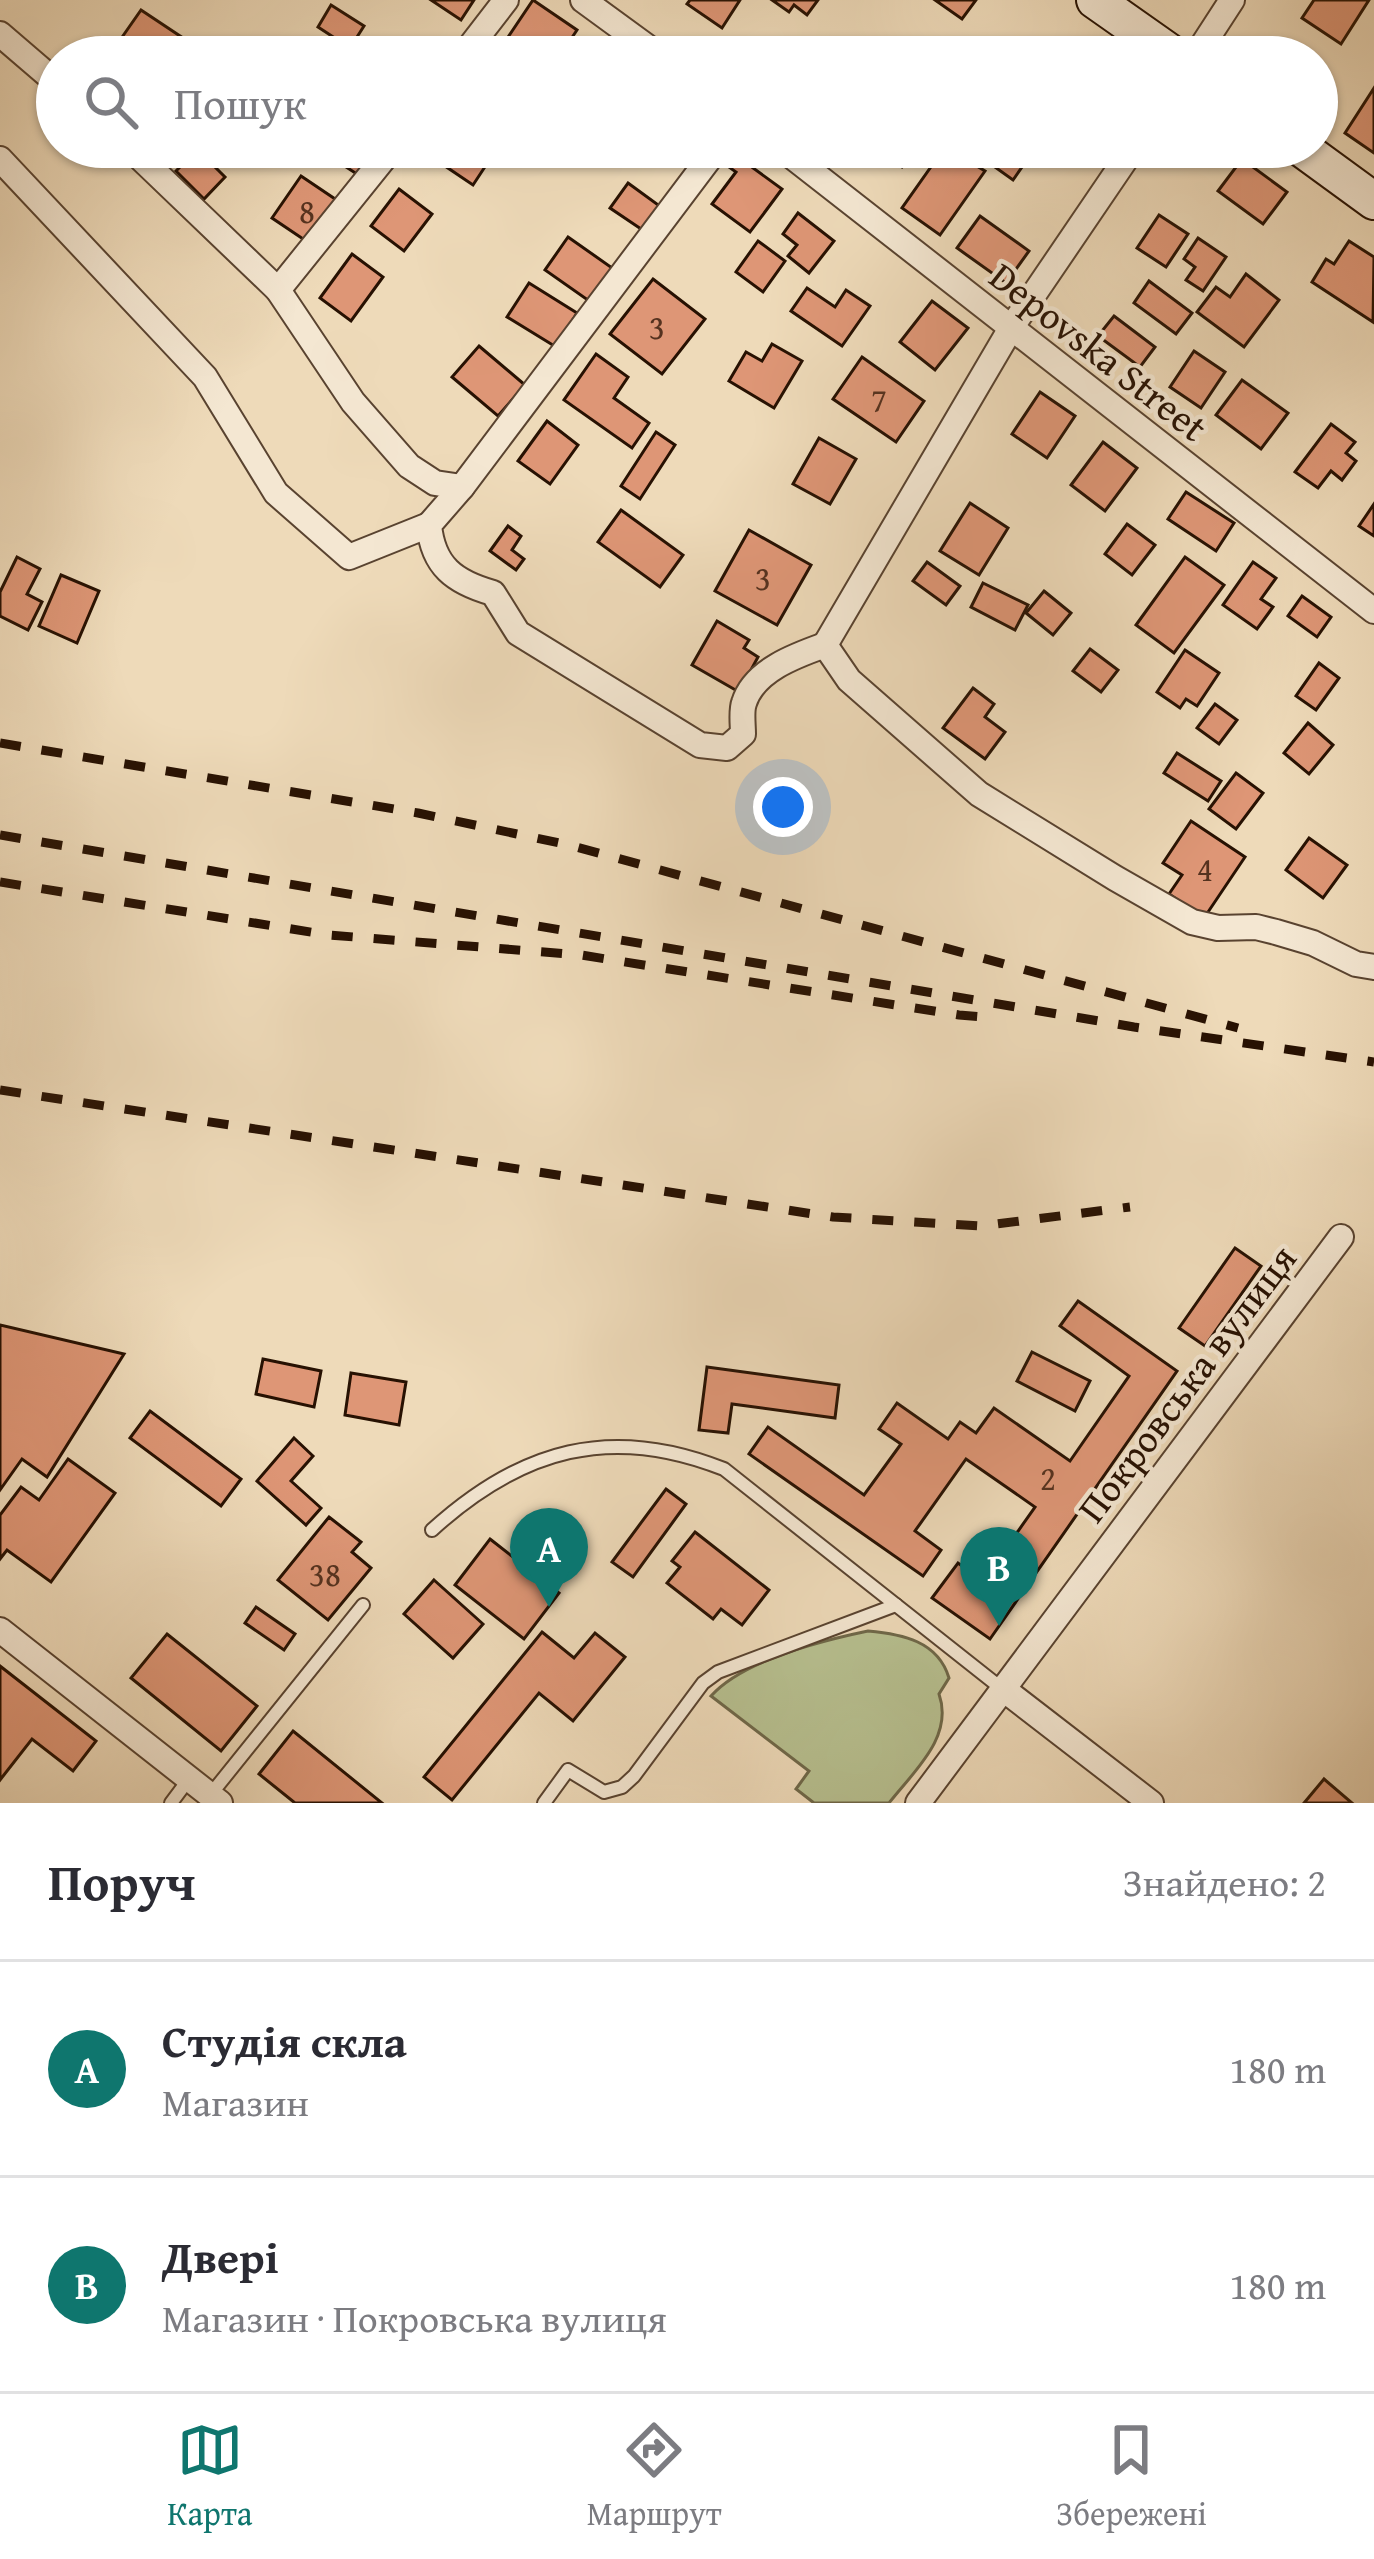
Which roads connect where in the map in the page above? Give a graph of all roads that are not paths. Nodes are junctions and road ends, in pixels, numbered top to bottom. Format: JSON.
{"nodes":[{"id":1,"x":506,"y":0,"type":"edge"},
{"id":2,"x":583,"y":0,"type":"edge"},
{"id":3,"x":1095,"y":0,"type":"edge"},
{"id":4,"x":1232,"y":0,"type":"edge"},
{"id":5,"x":0,"y":34,"type":"edge"},
{"id":6,"x":478,"y":36,"type":"edge"},
{"id":7,"x":632,"y":36,"type":"edge"},
{"id":8,"x":1146,"y":36,"type":"edge"},
{"id":9,"x":1209,"y":36,"type":"edge"},
{"id":10,"x":36,"y":65,"type":"edge"},
{"id":11,"x":0,"y":158,"type":"edge"},
{"id":12,"x":151,"y":168,"type":"edge"},
{"id":13,"x":376,"y":168,"type":"edge"},
{"id":14,"x":702,"y":168,"type":"edge"},
{"id":15,"x":807,"y":168,"type":"edge"},
{"id":16,"x":1120,"y":168,"type":"edge"},
{"id":17,"x":1329,"y":168,"type":"edge"},
{"id":18,"x":1374,"y":201,"type":"edge"},
{"id":19,"x":278,"y":290,"type":"junction"},
{"id":20,"x":1011,"y":328,"type":"junction"},
{"id":21,"x":462,"y":488,"type":"junction"},
{"id":22,"x":429,"y":525,"type":"junction"},
{"id":23,"x":1374,"y":611,"type":"edge"},
{"id":24,"x":825,"y":645,"type":"junction"},
{"id":25,"x":1374,"y":967,"type":"edge"},
{"id":26,"x":1341,"y":1237,"type":"dead end"},
{"id":27,"x":433,"y":1530,"type":"dead end"},
{"id":28,"x":896,"y":1605,"type":"junction"},
{"id":29,"x":363,"y":1606,"type":"dead end"},
{"id":30,"x":0,"y":1630,"type":"edge"},
{"id":31,"x":1002,"y":1688,"type":"junction"},
{"id":32,"x":189,"y":1779,"type":"junction"},
{"id":33,"x":215,"y":1799,"type":"edge"},
{"id":34,"x":1143,"y":1801,"type":"edge"},
{"id":35,"x":171,"y":1803,"type":"edge"},
{"id":36,"x":544,"y":1803,"type":"edge"},
{"id":37,"x":918,"y":1803,"type":"edge"}],
"edges":[{"from":1,"to":6,"type":"street"},
{"from":2,"to":7,"type":"street"},
{"from":3,"to":8,"type":"street"},
{"from":4,"to":9,"type":"street"},
{"from":5,"to":10,"type":"street"},
{"from":11,"to":22,"type":"street"},
{"from":12,"to":19,"type":"street"},
{"from":13,"to":19,"type":"street"},
{"from":14,"to":21,"type":"street"},
{"from":15,"to":20,"type":"street","name":"Depovska Street"},
{"from":16,"to":20,"type":"street"},
{"from":17,"to":18,"type":"street"},
{"from":19,"to":21,"type":"street"},
{"from":20,"to":23,"type":"street","name":"Depovska Street"},
{"from":20,"to":24,"type":"street"},
{"from":21,"to":22,"type":"street"},
{"from":22,"to":24,"type":"street"},
{"from":24,"to":25,"type":"street"},
{"from":26,"to":31,"type":"street","name":"Покровська вулиця"},
{"from":27,"to":28,"type":"lane"},
{"from":28,"to":31,"type":"lane"},
{"from":28,"to":36,"type":"lane"},
{"from":29,"to":33,"type":"lane"},
{"from":30,"to":32,"type":"street"},
{"from":31,"to":34,"type":"street"},
{"from":31,"to":37,"type":"street","name":"Покровська вулиця"},
{"from":32,"to":33,"type":"street"},
{"from":32,"to":35,"type":"lane"}]}
